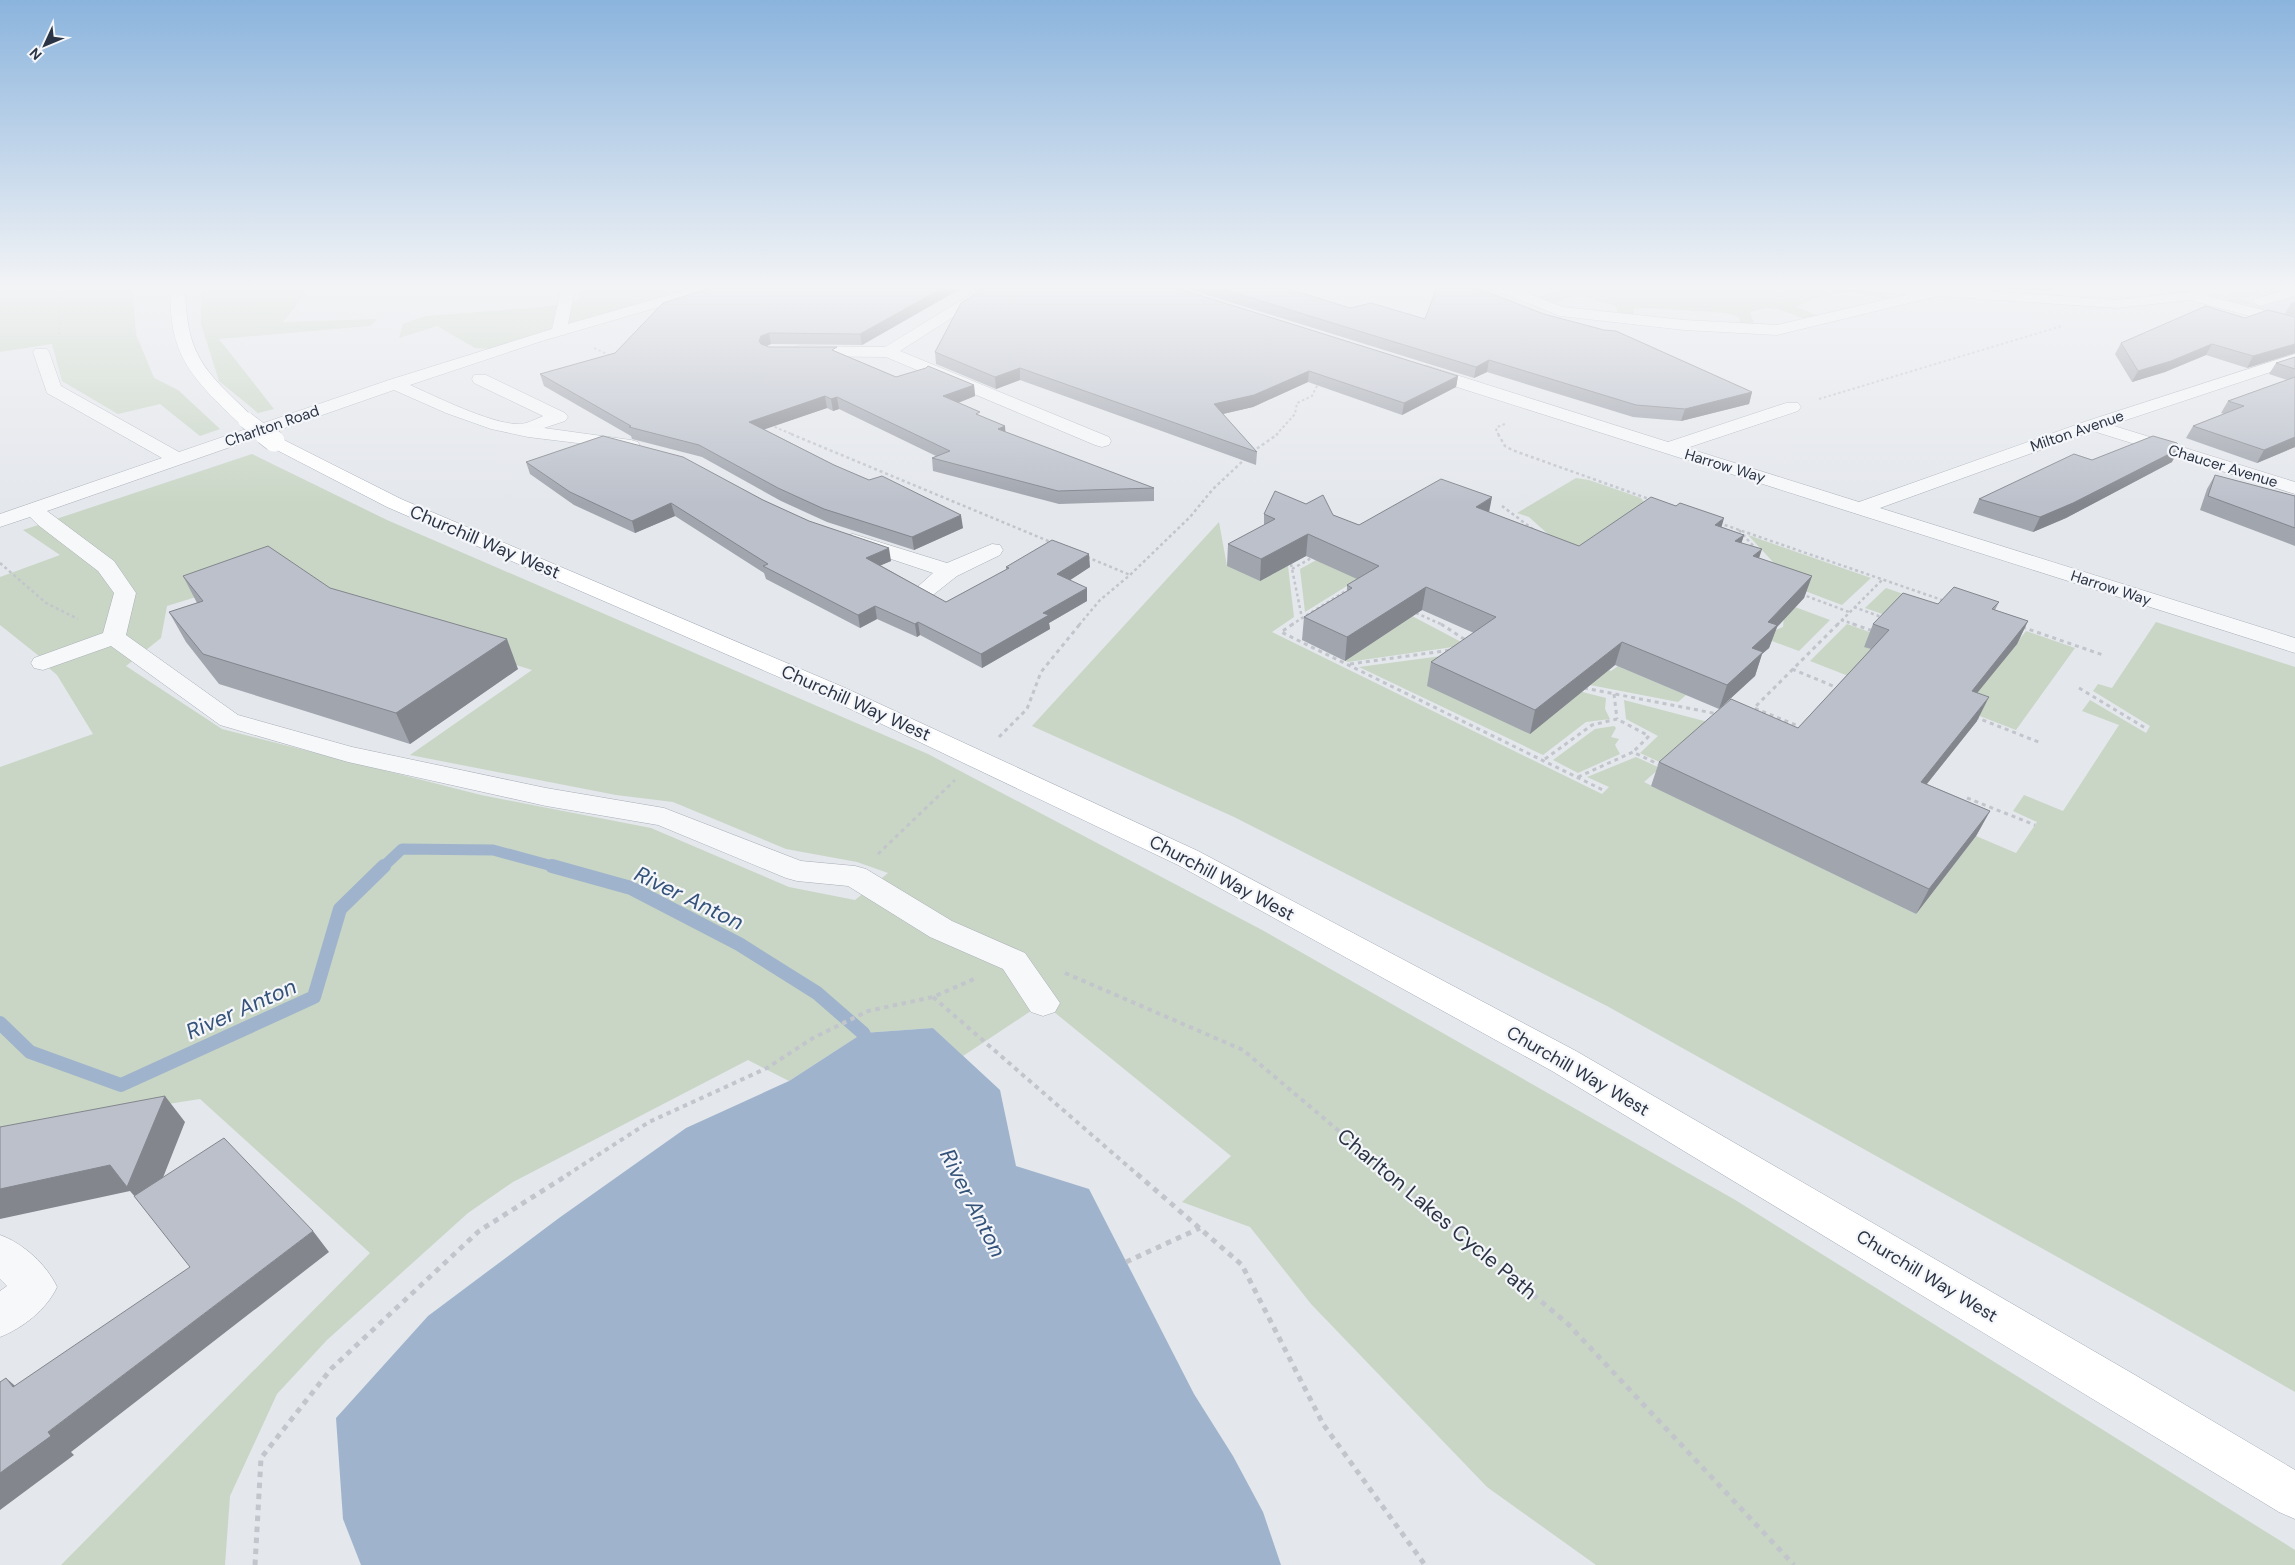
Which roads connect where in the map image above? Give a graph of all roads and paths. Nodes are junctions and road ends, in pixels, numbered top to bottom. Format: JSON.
{"nodes":[{"id":1,"x":44,"y":358,"type":"edge"},
{"id":2,"x":191,"y":358,"type":"edge"},
{"id":3,"x":475,"y":358,"type":"edge"},
{"id":4,"x":902,"y":358,"type":"edge"},
{"id":5,"x":1954,"y":358,"type":"edge"},
{"id":6,"x":2295,"y":359,"type":"edge"},
{"id":7,"x":1400,"y":363,"type":"edge"},
{"id":8,"x":1323,"y":378,"type":"edge"},
{"id":9,"x":480,"y":380,"type":"dead end"},
{"id":10,"x":394,"y":384,"type":"junction"},
{"id":11,"x":1792,"y":406,"type":"joint"},
{"id":12,"x":1505,"y":424,"type":"dead end"},
{"id":13,"x":770,"y":425,"type":"edge"},
{"id":14,"x":2093,"y":425,"type":"junction"},
{"id":15,"x":521,"y":430,"type":"junction"},
{"id":16,"x":1120,"y":434,"type":"dead end"},
{"id":17,"x":1102,"y":442,"type":"junction"},
{"id":18,"x":1667,"y":448,"type":"junction"},
{"id":19,"x":647,"y":450,"type":"edge"},
{"id":20,"x":1077,"y":452,"type":"dead end"},
{"id":21,"x":177,"y":459,"type":"junction"},
{"id":22,"x":2295,"y":488,"type":"edge"},
{"id":23,"x":1502,"y":506,"type":"dead end"},
{"id":24,"x":1649,"y":507,"type":"edge"},
{"id":25,"x":1861,"y":508,"type":"junction"},
{"id":26,"x":34,"y":509,"type":"junction"},
{"id":27,"x":1712,"y":520,"type":"edge"},
{"id":28,"x":0,"y":521,"type":"edge"},
{"id":29,"x":1739,"y":530,"type":"junction"},
{"id":30,"x":1535,"y":531,"type":"edge"},
{"id":31,"x":838,"y":534,"type":"edge"},
{"id":32,"x":1058,"y":545,"type":"edge"},
{"id":33,"x":992,"y":550,"type":"dead end"},
{"id":34,"x":1758,"y":552,"type":"edge"},
{"id":35,"x":1085,"y":556,"type":"edge"},
{"id":36,"x":1314,"y":556,"type":"edge"},
{"id":37,"x":0,"y":563,"type":"edge"},
{"id":38,"x":1291,"y":564,"type":"edge"},
{"id":39,"x":1292,"y":569,"type":"junction"},
{"id":40,"x":949,"y":571,"type":"junction"},
{"id":41,"x":1130,"y":575,"type":"junction"},
{"id":42,"x":1882,"y":580,"type":"junction"},
{"id":43,"x":1356,"y":584,"type":"edge"},
{"id":44,"x":925,"y":590,"type":"edge"},
{"id":45,"x":1799,"y":593,"type":"edge"},
{"id":46,"x":1946,"y":602,"type":"edge"},
{"id":47,"x":1854,"y":607,"type":"junction"},
{"id":48,"x":1849,"y":612,"type":"junction"},
{"id":49,"x":1416,"y":613,"type":"edge"},
{"id":50,"x":1302,"y":618,"type":"junction"},
{"id":51,"x":1889,"y":619,"type":"edge"},
{"id":52,"x":1841,"y":620,"type":"junction"},
{"id":53,"x":2020,"y":627,"type":"edge"},
{"id":54,"x":1876,"y":632,"type":"edge"},
{"id":55,"x":114,"y":637,"type":"junction"},
{"id":56,"x":1471,"y":643,"type":"edge"},
{"id":57,"x":2295,"y":646,"type":"edge"},
{"id":58,"x":1460,"y":649,"type":"edge"},
{"id":59,"x":2103,"y":655,"type":"dead end"},
{"id":60,"x":43,"y":663,"type":"dead end"},
{"id":61,"x":1349,"y":664,"type":"junction"},
{"id":62,"x":1792,"y":669,"type":"junction"},
{"id":63,"x":1578,"y":687,"type":"edge"},
{"id":64,"x":2078,"y":688,"type":"dead end"},
{"id":65,"x":1845,"y":691,"type":"edge"},
{"id":66,"x":1614,"y":694,"type":"junction"},
{"id":67,"x":1754,"y":708,"type":"junction"},
{"id":68,"x":1748,"y":714,"type":"edge"},
{"id":69,"x":1967,"y":714,"type":"edge"},
{"id":70,"x":1724,"y":715,"type":"edge"},
{"id":71,"x":1617,"y":720,"type":"junction"},
{"id":72,"x":2147,"y":729,"type":"dead end"},
{"id":73,"x":1809,"y":731,"type":"edge"},
{"id":74,"x":2041,"y":743,"type":"dead end"},
{"id":75,"x":1633,"y":752,"type":"junction"},
{"id":76,"x":978,"y":758,"type":"junction"},
{"id":77,"x":1545,"y":759,"type":"junction"},
{"id":78,"x":1662,"y":766,"type":"edge"},
{"id":79,"x":1578,"y":777,"type":"junction"},
{"id":80,"x":1606,"y":791,"type":"dead end"},
{"id":81,"x":1967,"y":798,"type":"dead end"},
{"id":82,"x":2035,"y":825,"type":"dead end"},
{"id":83,"x":855,"y":876,"type":"junction"},
{"id":84,"x":1014,"y":961,"type":"junction"},
{"id":85,"x":1043,"y":1002,"type":"dead end"},
{"id":86,"x":1200,"y":1228,"type":"junction"},
{"id":87,"x":0,"y":1252,"type":"edge"},
{"id":88,"x":1126,"y":1262,"type":"dead end"},
{"id":89,"x":0,"y":1318,"type":"edge"},
{"id":90,"x":2295,"y":1496,"type":"edge"},
{"id":91,"x":255,"y":1565,"type":"edge"},
{"id":92,"x":1425,"y":1565,"type":"edge"},
{"id":93,"x":1794,"y":1565,"type":"edge"}],
"edges":[{"from":1,"to":21,"type":"street"},
{"from":2,"to":76,"type":"main road","name":"Churchill Way West","bridge":true},
{"from":3,"to":10,"type":"street","name":"Charlton Road"},
{"from":4,"to":17,"type":"street"},
{"from":5,"to":11,"type":"path"},
{"from":6,"to":14,"type":"street","name":"Milton Avenue"},
{"from":7,"to":18,"type":"street","name":"Harrow Way"},
{"from":8,"to":41,"type":"path"},
{"from":9,"to":15,"type":"street"},
{"from":10,"to":15,"type":"street"},
{"from":10,"to":21,"type":"street","name":"Charlton Road"},
{"from":11,"to":18,"type":"street"},
{"from":12,"to":24,"type":"path"},
{"from":13,"to":32,"type":"path"},
{"from":14,"to":22,"type":"street","name":"Chaucer Avenue"},
{"from":14,"to":25,"type":"street","name":"Milton Avenue"},
{"from":15,"to":19,"type":"street"},
{"from":16,"to":17,"type":"street"},
{"from":17,"to":20,"type":"street"},
{"from":18,"to":25,"type":"street","name":"Harrow Way"},
{"from":21,"to":26,"type":"street","name":"Charlton Road"},
{"from":23,"to":30,"type":"path"},
{"from":25,"to":57,"type":"street","name":"Harrow Way"},
{"from":26,"to":28,"type":"street","name":"Charlton Road"},
{"from":26,"to":55,"type":"street"},
{"from":27,"to":29,"type":"path"},
{"from":29,"to":34,"type":"path"},
{"from":29,"to":42,"type":"path"},
{"from":31,"to":40,"type":"street"},
{"from":33,"to":40,"type":"street"},
{"from":35,"to":41,"type":"path"},
{"from":36,"to":39,"type":"path"},
{"from":37,"to":55,"type":"path"},
{"from":38,"to":39,"type":"path"},
{"from":39,"to":50,"type":"path"},
{"from":40,"to":44,"type":"street"},
{"from":41,"to":76,"type":"path"},
{"from":42,"to":46,"type":"path"},
{"from":42,"to":47,"type":"path"},
{"from":43,"to":50,"type":"path"},
{"from":45,"to":48,"type":"path"},
{"from":47,"to":48,"type":"path"},
{"from":47,"to":51,"type":"path"},
{"from":48,"to":52,"type":"path"},
{"from":49,"to":56,"type":"path"},
{"from":50,"to":61,"type":"path"},
{"from":52,"to":54,"type":"path"},
{"from":52,"to":62,"type":"path"},
{"from":53,"to":59,"type":"path"},
{"from":55,"to":60,"type":"street"},
{"from":55,"to":83,"type":"street"},
{"from":58,"to":61,"type":"path"},
{"from":61,"to":77,"type":"path"},
{"from":62,"to":65,"type":"path"},
{"from":62,"to":67,"type":"path"},
{"from":63,"to":66,"type":"path"},
{"from":64,"to":72,"type":"path"},
{"from":66,"to":70,"type":"path"},
{"from":66,"to":71,"type":"path"},
{"from":67,"to":68,"type":"path"},
{"from":67,"to":73,"type":"path"},
{"from":69,"to":74,"type":"path"},
{"from":71,"to":75,"type":"path"},
{"from":71,"to":77,"type":"path"},
{"from":75,"to":78,"type":"path"},
{"from":75,"to":79,"type":"path"},
{"from":76,"to":83,"type":"path"},
{"from":76,"to":90,"type":"main road","name":"Churchill Way West"},
{"from":77,"to":79,"type":"path"},
{"from":79,"to":80,"type":"path"},
{"from":81,"to":82,"type":"path"},
{"from":83,"to":84,"type":"street"},
{"from":84,"to":85,"type":"street"},
{"from":84,"to":93,"type":"path","name":"Charlton Lakes Cycle Path"},
{"from":86,"to":88,"type":"path"},
{"from":86,"to":91,"type":"path"},
{"from":86,"to":92,"type":"path"},
{"from":87,"to":89,"type":"street"}]}
